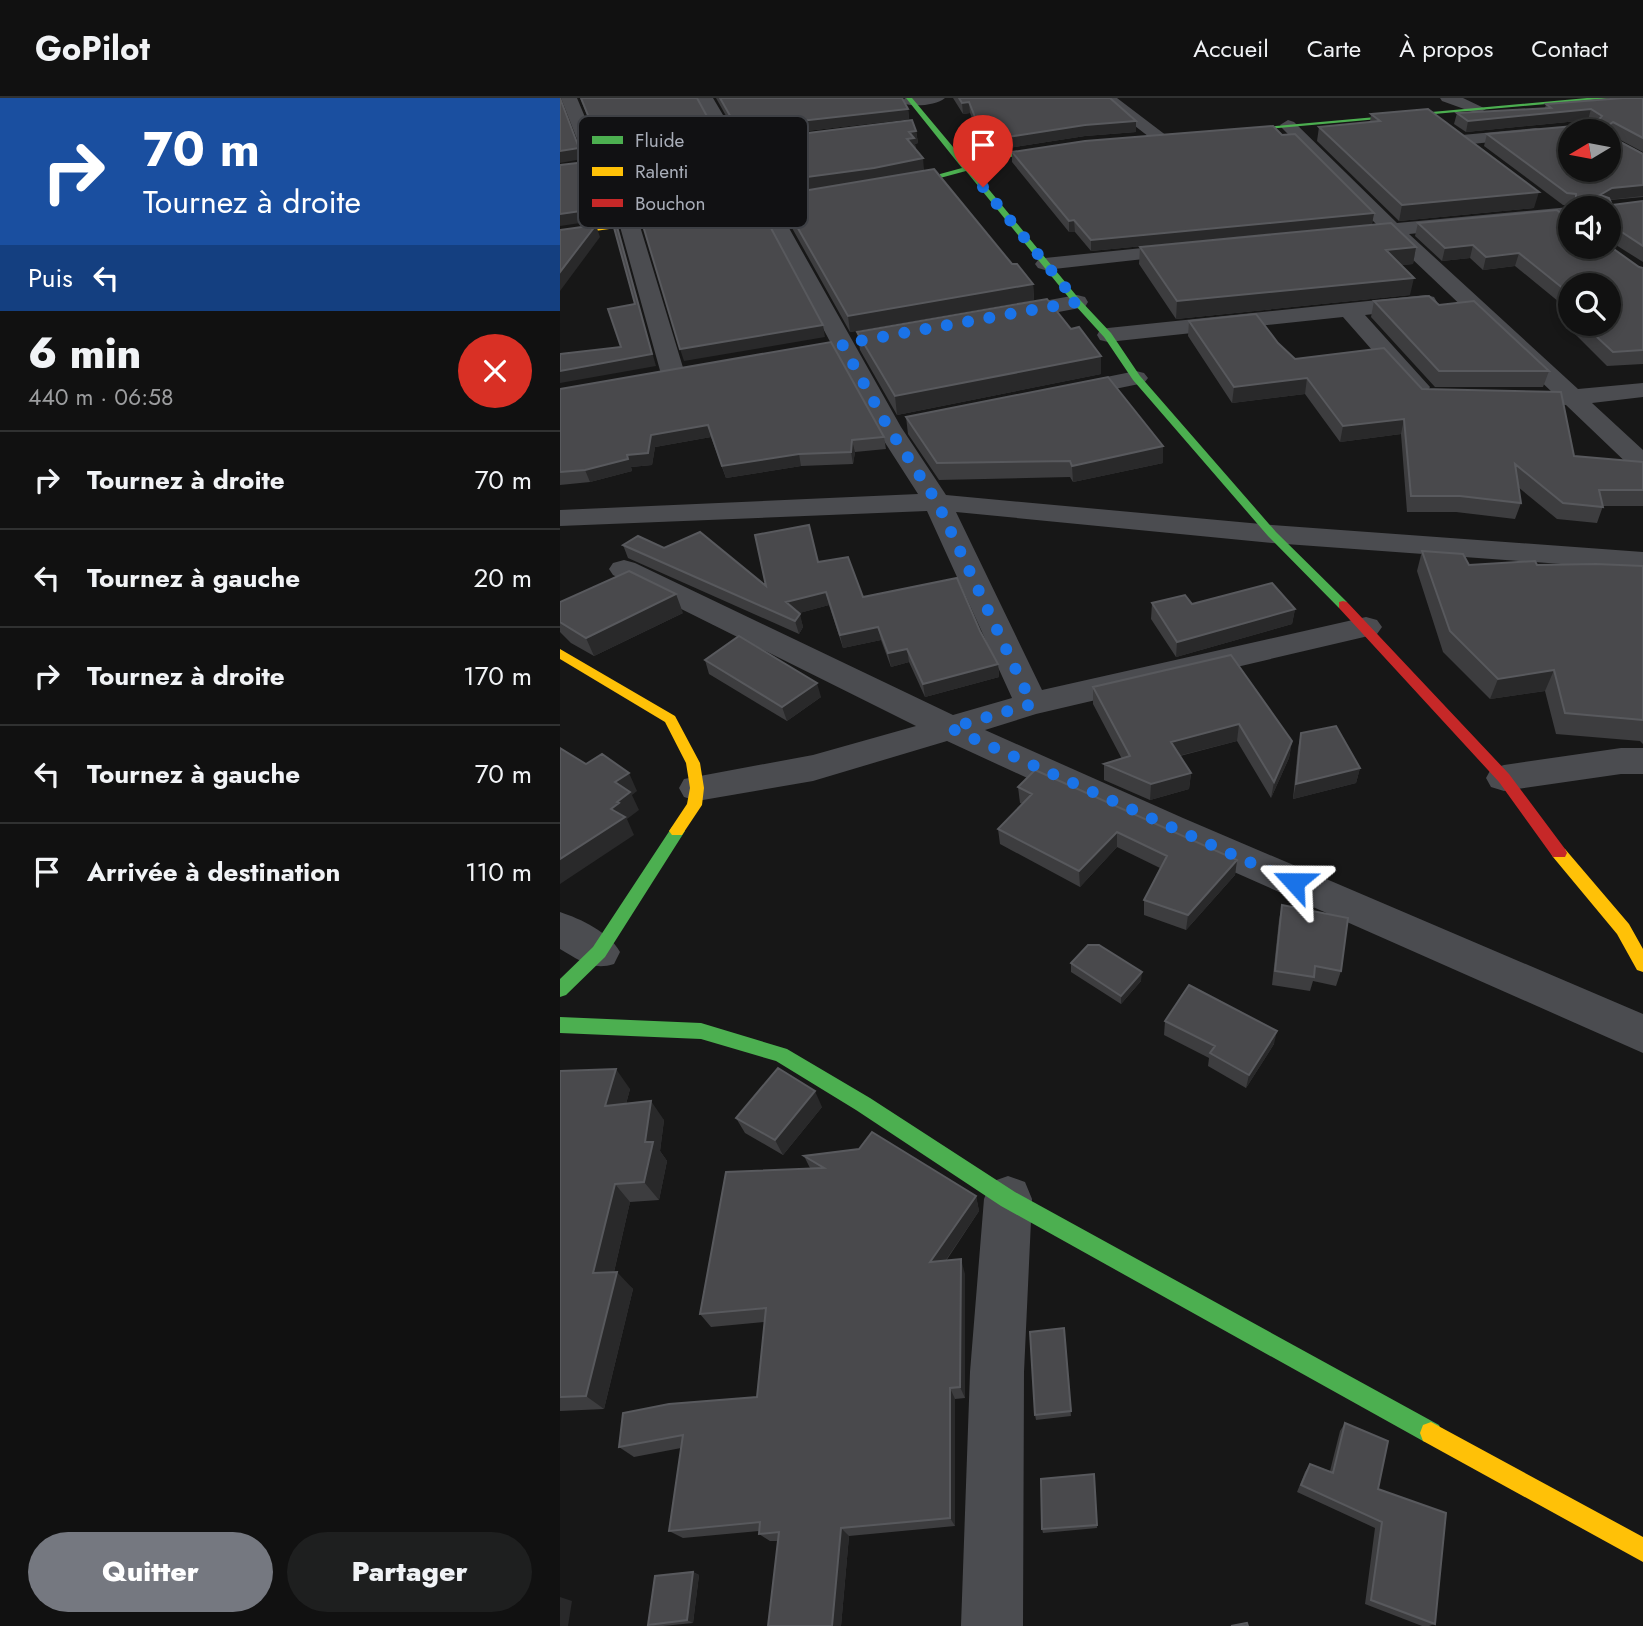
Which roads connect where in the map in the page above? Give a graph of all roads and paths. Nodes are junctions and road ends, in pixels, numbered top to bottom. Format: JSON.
{"nodes":[{"id":1,"x":569,"y":98,"type":"edge"},
{"id":2,"x":705,"y":98,"type":"edge"},
{"id":3,"x":937,"y":98,"type":"edge"},
{"id":4,"x":1107,"y":98,"type":"edge"},
{"id":5,"x":1448,"y":98,"type":"edge"},
{"id":6,"x":1610,"y":98,"type":"edge"},
{"id":7,"x":910,"y":99,"type":"edge"},
{"id":8,"x":1548,"y":103,"type":"junction"},
{"id":9,"x":1478,"y":109,"type":"junction"},
{"id":10,"x":1427,"y":114,"type":"junction"},
{"id":11,"x":715,"y":116,"type":"edge"},
{"id":12,"x":1568,"y":116,"type":"edge"},
{"id":13,"x":1291,"y":117,"type":"junction"},
{"id":14,"x":578,"y":120,"type":"edge"},
{"id":15,"x":930,"y":122,"type":"junction"},
{"id":16,"x":1329,"y":123,"type":"joint"},
{"id":17,"x":906,"y":125,"type":"edge"},
{"id":18,"x":1211,"y":132,"type":"edge"},
{"id":19,"x":1550,"y":132,"type":"edge"},
{"id":20,"x":1166,"y":136,"type":"joint"},
{"id":21,"x":1135,"y":139,"type":"edge"},
{"id":22,"x":1462,"y":140,"type":"junction"},
{"id":23,"x":1085,"y":144,"type":"edge"},
{"id":24,"x":1483,"y":156,"type":"edge"},
{"id":25,"x":967,"y":169,"type":"junction"},
{"id":26,"x":925,"y":180,"type":"edge"},
{"id":27,"x":849,"y":192,"type":"edge"},
{"id":28,"x":808,"y":198,"type":"edge"},
{"id":29,"x":1536,"y":198,"type":"edge"},
{"id":30,"x":1558,"y":212,"type":"edge"},
{"id":31,"x":1558,"y":218,"type":"edge"},
{"id":32,"x":598,"y":228,"type":"edge"},
{"id":33,"x":630,"y":228,"type":"edge"},
{"id":34,"x":779,"y":228,"type":"edge"},
{"id":35,"x":1393,"y":230,"type":"junction"},
{"id":36,"x":560,"y":234,"type":"edge"},
{"id":37,"x":1324,"y":236,"type":"edge"},
{"id":38,"x":1212,"y":247,"type":"edge"},
{"id":39,"x":1045,"y":264,"type":"junction"},
{"id":40,"x":1468,"y":298,"type":"junction"},
{"id":41,"x":1077,"y":302,"type":"junction"},
{"id":42,"x":1349,"y":310,"type":"junction"},
{"id":43,"x":972,"y":321,"type":"edge"},
{"id":44,"x":1108,"y":335,"type":"junction"},
{"id":45,"x":868,"y":340,"type":"edge"},
{"id":46,"x":842,"y":344,"type":"junction"},
{"id":47,"x":816,"y":349,"type":"edge"},
{"id":48,"x":699,"y":370,"type":"edge"},
{"id":49,"x":673,"y":374,"type":"junction"},
{"id":50,"x":1136,"y":378,"type":"junction"},
{"id":51,"x":648,"y":379,"type":"edge"},
{"id":52,"x":1643,"y":390,"type":"edge"},
{"id":53,"x":1044,"y":397,"type":"edge"},
{"id":54,"x":1440,"y":397,"type":"edge"},
{"id":55,"x":1574,"y":398,"type":"junction"},
{"id":56,"x":1534,"y":399,"type":"edge"},
{"id":57,"x":914,"y":422,"type":"edge"},
{"id":58,"x":888,"y":427,"type":"junction"},
{"id":59,"x":1643,"y":464,"type":"edge"},
{"id":60,"x":937,"y":502,"type":"junction"},
{"id":61,"x":560,"y":518,"type":"edge"},
{"id":62,"x":1272,"y":534,"type":"junction"},
{"id":63,"x":1643,"y":561,"type":"edge"},
{"id":64,"x":624,"y":569,"type":"dead end"},
{"id":65,"x":1366,"y":627,"type":"junction"},
{"id":66,"x":560,"y":653,"type":"edge"},
{"id":67,"x":1032,"y":704,"type":"junction"},
{"id":68,"x":950,"y":728,"type":"junction"},
{"id":69,"x":1643,"y":761,"type":"edge"},
{"id":70,"x":1504,"y":778,"type":"junction"},
{"id":71,"x":697,"y":789,"type":"junction"},
{"id":72,"x":560,"y":928,"type":"edge"},
{"id":73,"x":599,"y":951,"type":"junction"},
{"id":74,"x":1643,"y":965,"type":"edge"},
{"id":75,"x":560,"y":990,"type":"edge"},
{"id":76,"x":560,"y":1025,"type":"edge"},
{"id":77,"x":1643,"y":1034,"type":"edge"},
{"id":78,"x":1009,"y":1199,"type":"junction"},
{"id":79,"x":1643,"y":1550,"type":"edge"},
{"id":80,"x":992,"y":1626,"type":"edge"}],
"edges":[{"from":1,"to":14,"type":"street"},
{"from":2,"to":11,"type":"street"},
{"from":3,"to":7,"type":"street"},
{"from":4,"to":20,"type":"street"},
{"from":5,"to":9,"type":"street"},
{"from":6,"to":8,"type":"street"},
{"from":7,"to":15,"type":"street"},
{"from":8,"to":9,"type":"street"},
{"from":8,"to":12,"type":"street"},
{"from":9,"to":10,"type":"street"},
{"from":10,"to":16,"type":"street"},
{"from":10,"to":22,"type":"street"},
{"from":13,"to":16,"type":"street"},
{"from":13,"to":18,"type":"street"},
{"from":13,"to":35,"type":"street"},
{"from":15,"to":17,"type":"street"},
{"from":15,"to":25,"type":"street"},
{"from":19,"to":22,"type":"street"},
{"from":20,"to":21,"type":"street"},
{"from":22,"to":24,"type":"street"},
{"from":23,"to":25,"type":"street"},
{"from":25,"to":26,"type":"street"},
{"from":25,"to":39,"type":"street"},
{"from":27,"to":28,"type":"street"},
{"from":29,"to":30,"type":"street"},
{"from":31,"to":35,"type":"street"},
{"from":32,"to":36,"type":"street"},
{"from":33,"to":49,"type":"street"},
{"from":34,"to":46,"type":"street"},
{"from":35,"to":37,"type":"street"},
{"from":35,"to":40,"type":"street"},
{"from":38,"to":39,"type":"street"},
{"from":39,"to":41,"type":"street"},
{"from":40,"to":42,"type":"street"},
{"from":40,"to":55,"type":"street"},
{"from":41,"to":43,"type":"street"},
{"from":41,"to":44,"type":"street"},
{"from":42,"to":44,"type":"street"},
{"from":42,"to":54,"type":"street"},
{"from":44,"to":50,"type":"street"},
{"from":45,"to":46,"type":"street"},
{"from":46,"to":47,"type":"street"},
{"from":46,"to":58,"type":"street"},
{"from":48,"to":49,"type":"street"},
{"from":49,"to":51,"type":"street"},
{"from":50,"to":53,"type":"street"},
{"from":50,"to":62,"type":"street"},
{"from":52,"to":55,"type":"street"},
{"from":55,"to":56,"type":"street"},
{"from":55,"to":59,"type":"street"},
{"from":57,"to":58,"type":"street"},
{"from":58,"to":60,"type":"street"},
{"from":60,"to":61,"type":"street"},
{"from":60,"to":62,"type":"street"},
{"from":60,"to":67,"type":"street"},
{"from":62,"to":63,"type":"street"},
{"from":62,"to":65,"type":"street"},
{"from":64,"to":68,"type":"street"},
{"from":65,"to":67,"type":"street"},
{"from":65,"to":70,"type":"street"},
{"from":66,"to":71,"type":"street"},
{"from":67,"to":68,"type":"street"},
{"from":68,"to":71,"type":"street"},
{"from":68,"to":77,"type":"street"},
{"from":69,"to":70,"type":"street"},
{"from":70,"to":74,"type":"street"},
{"from":71,"to":73,"type":"street"},
{"from":72,"to":73,"type":"street"},
{"from":73,"to":75,"type":"street"},
{"from":76,"to":78,"type":"street"},
{"from":78,"to":79,"type":"street"},
{"from":78,"to":80,"type":"street"}]}
